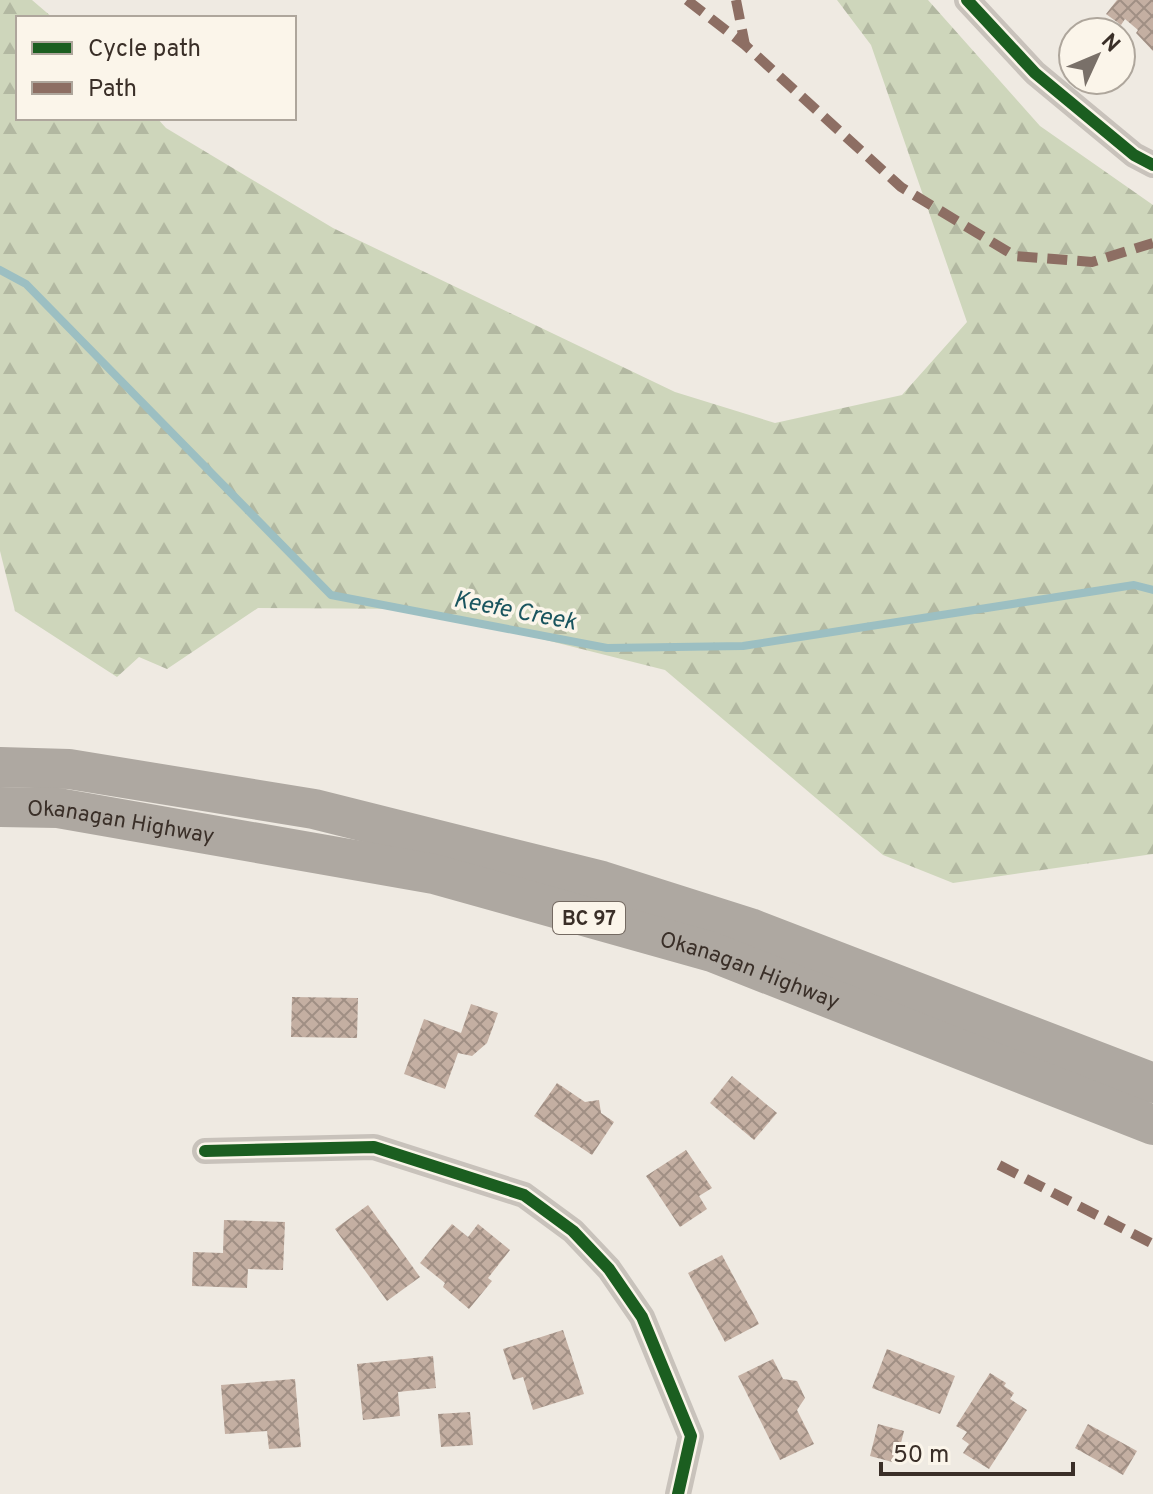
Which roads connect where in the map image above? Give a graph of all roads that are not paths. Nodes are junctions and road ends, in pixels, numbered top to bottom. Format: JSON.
{"nodes":[{"id":1,"x":967,"y":0,"type":"edge"},
{"id":2,"x":1153,"y":165,"type":"edge"},
{"id":3,"x":0,"y":767,"type":"edge"},
{"id":4,"x":0,"y":807,"type":"edge"},
{"id":5,"x":1153,"y":1083,"type":"edge"},
{"id":6,"x":1153,"y":1125,"type":"edge"},
{"id":7,"x":205,"y":1151,"type":"dead end"},
{"id":8,"x":678,"y":1494,"type":"edge"}],
"edges":[{"from":1,"to":2,"type":"street"},
{"from":3,"to":5,"type":"highway","name":"Okanagan Highway","number":"BC 97"},
{"from":4,"to":6,"type":"highway","name":"Okanagan Highway","number":"BC 97"},
{"from":7,"to":8,"type":"street"}]}
